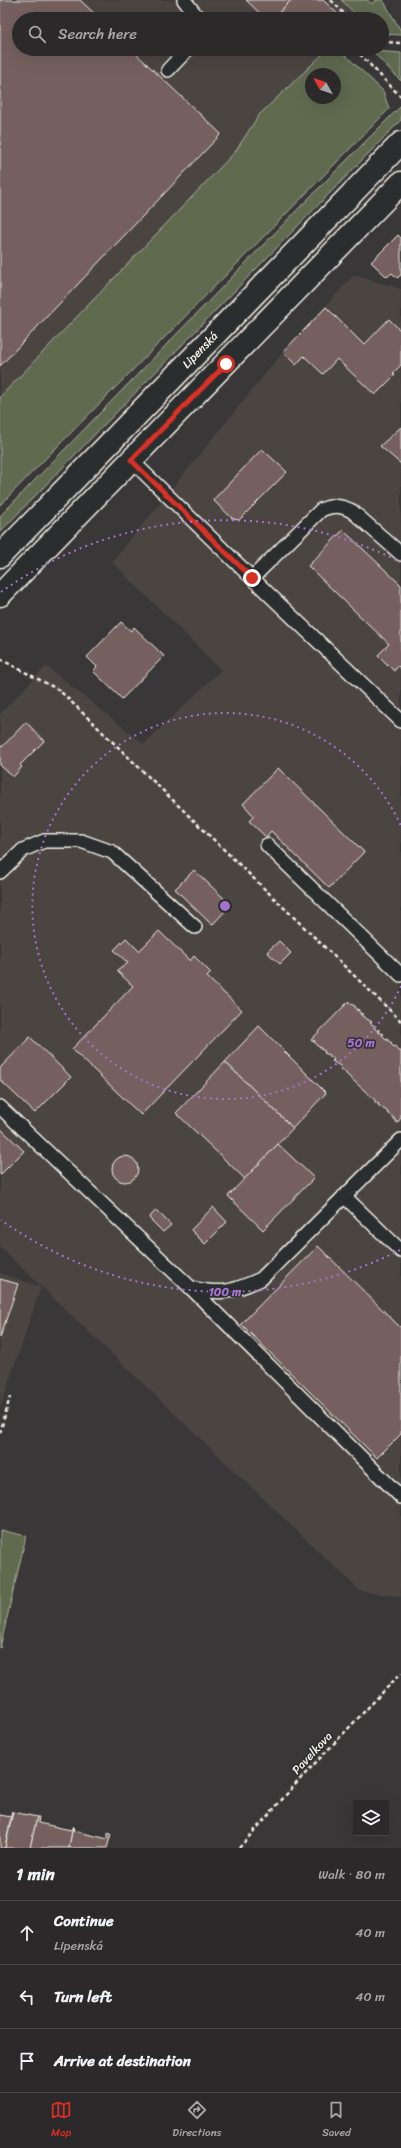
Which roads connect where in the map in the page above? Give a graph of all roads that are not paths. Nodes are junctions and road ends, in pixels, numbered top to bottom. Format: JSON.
{"nodes":[{"id":1,"x":184,"y":0,"type":"edge"},
{"id":2,"x":193,"y":12,"type":"edge"},
{"id":3,"x":181,"y":56,"type":"edge"},
{"id":4,"x":168,"y":70,"type":"dead end"},
{"id":5,"x":401,"y":143,"type":"edge"},
{"id":6,"x":401,"y":183,"type":"edge"},
{"id":7,"x":131,"y":460,"type":"junction"},
{"id":8,"x":401,"y":554,"type":"edge"},
{"id":9,"x":0,"y":556,"type":"edge"},
{"id":10,"x":252,"y":578,"type":"junction"},
{"id":11,"x":0,"y":595,"type":"edge"},
{"id":12,"x":401,"y":721,"type":"edge"},
{"id":13,"x":267,"y":845,"type":"dead end"},
{"id":14,"x":0,"y":872,"type":"edge"},
{"id":15,"x":195,"y":927,"type":"dead end"},
{"id":16,"x":401,"y":975,"type":"edge"},
{"id":17,"x":0,"y":1107,"type":"edge"},
{"id":18,"x":401,"y":1140,"type":"edge"},
{"id":19,"x":344,"y":1196,"type":"junction"},
{"id":20,"x":401,"y":1251,"type":"edge"},
{"id":21,"x":191,"y":1288,"type":"junction"},
{"id":22,"x":401,"y":1497,"type":"edge"}],
"edges":[{"from":1,"to":2,"type":"lane"},
{"from":3,"to":4,"type":"lane"},
{"from":5,"to":9,"type":"main road","name":"Lipenská"},
{"from":6,"to":7,"type":"main road"},
{"from":7,"to":10,"type":"lane"},
{"from":7,"to":11,"type":"main road"},
{"from":8,"to":10,"type":"lane"},
{"from":10,"to":12,"type":"lane"},
{"from":13,"to":16,"type":"lane"},
{"from":14,"to":15,"type":"lane"},
{"from":17,"to":21,"type":"lane"},
{"from":18,"to":19,"type":"lane"},
{"from":19,"to":20,"type":"lane"},
{"from":19,"to":21,"type":"lane"},
{"from":21,"to":22,"type":"lane"}]}
